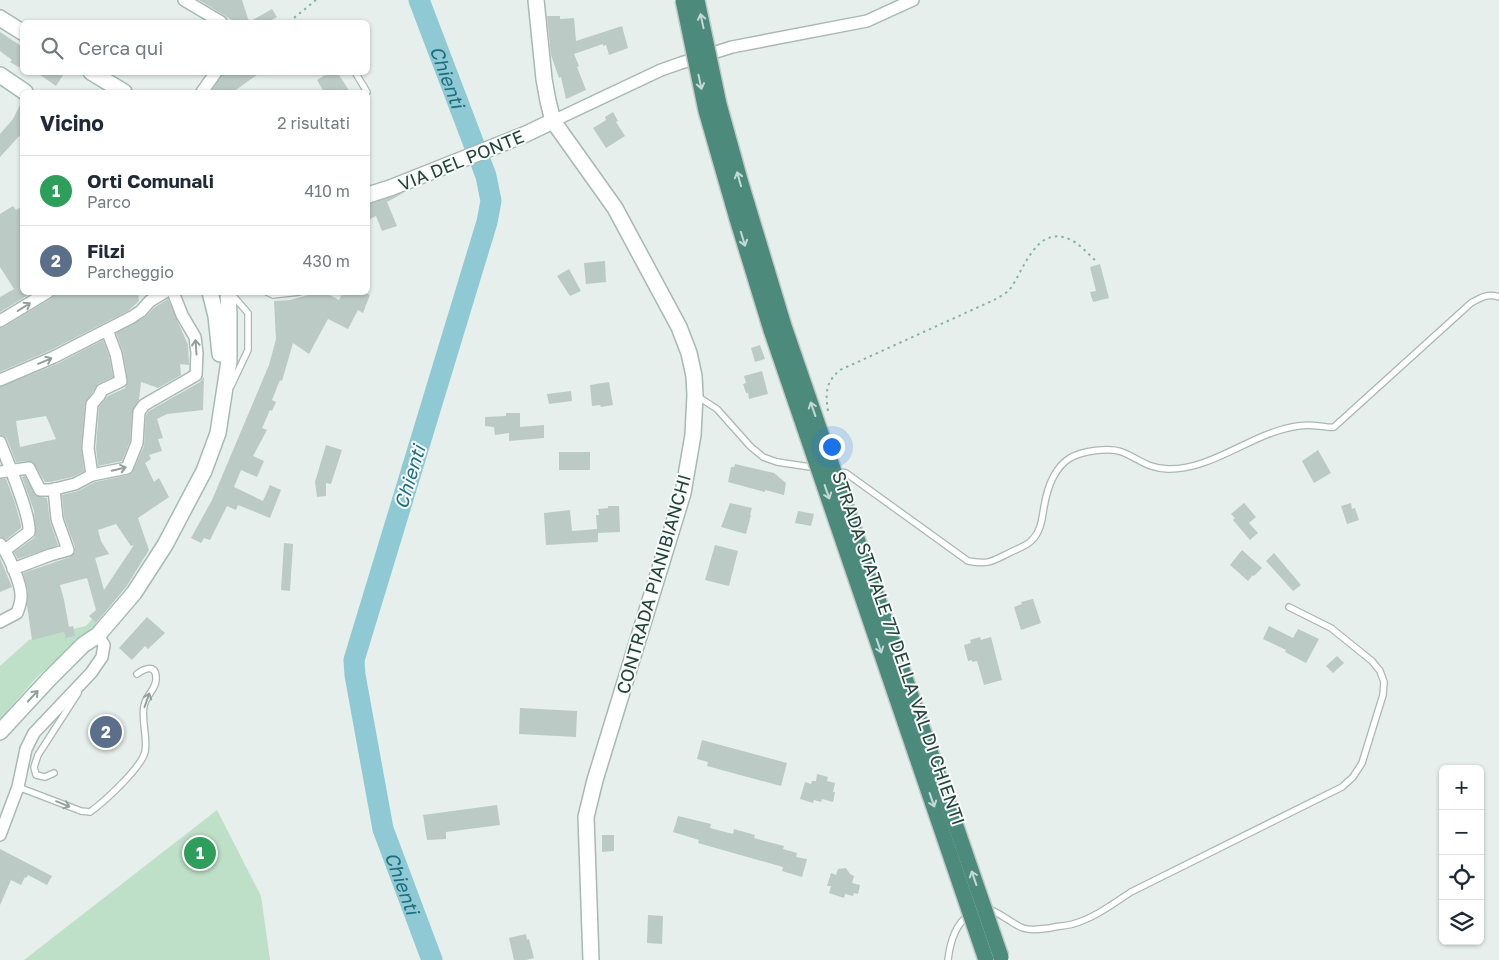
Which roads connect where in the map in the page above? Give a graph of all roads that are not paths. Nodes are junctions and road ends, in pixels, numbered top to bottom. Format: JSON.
{"nodes":[{"id":1,"x":184,"y":0,"type":"edge"},
{"id":2,"x":536,"y":0,"type":"edge"},
{"id":3,"x":683,"y":0,"type":"edge"},
{"id":4,"x":697,"y":0,"type":"edge"},
{"id":5,"x":912,"y":0,"type":"edge"},
{"id":6,"x":0,"y":18,"type":"edge"},
{"id":7,"x":218,"y":20,"type":"edge"},
{"id":8,"x":20,"y":31,"type":"edge"},
{"id":9,"x":0,"y":75,"type":"edge"},
{"id":10,"x":96,"y":75,"type":"edge"},
{"id":11,"x":214,"y":75,"type":"edge"},
{"id":12,"x":357,"y":75,"type":"edge"},
{"id":13,"x":22,"y":90,"type":"edge"},
{"id":14,"x":121,"y":90,"type":"edge"},
{"id":15,"x":203,"y":90,"type":"edge"},
{"id":16,"x":365,"y":90,"type":"edge"},
{"id":17,"x":553,"y":121,"type":"junction"},
{"id":18,"x":370,"y":194,"type":"edge"},
{"id":19,"x":43,"y":295,"type":"edge"},
{"id":20,"x":157,"y":295,"type":"edge"},
{"id":21,"x":174,"y":295,"type":"edge"},
{"id":22,"x":211,"y":295,"type":"edge"},
{"id":23,"x":228,"y":295,"type":"edge"},
{"id":24,"x":1499,"y":297,"type":"edge"},
{"id":25,"x":0,"y":321,"type":"edge"},
{"id":26,"x":107,"y":330,"type":"junction"},
{"id":27,"x":0,"y":380,"type":"edge"},
{"id":28,"x":695,"y":395,"type":"junction"},
{"id":29,"x":223,"y":403,"type":"junction"},
{"id":30,"x":0,"y":442,"type":"edge"},
{"id":31,"x":5,"y":472,"type":"edge"},
{"id":32,"x":92,"y":476,"type":"junction"},
{"id":33,"x":54,"y":489,"type":"junction"},
{"id":34,"x":3,"y":547,"type":"edge"},
{"id":35,"x":13,"y":569,"type":"junction"},
{"id":36,"x":1289,"y":608,"type":"dead end"},
{"id":37,"x":0,"y":622,"type":"edge"},
{"id":38,"x":98,"y":635,"type":"junction"},
{"id":39,"x":90,"y":674,"type":"junction"},
{"id":40,"x":137,"y":674,"type":"dead end"},
{"id":41,"x":0,"y":732,"type":"edge"},
{"id":42,"x":54,"y":773,"type":"dead end"},
{"id":43,"x":18,"y":787,"type":"junction"},
{"id":44,"x":0,"y":835,"type":"edge"},
{"id":45,"x":994,"y":958,"type":"edge"},
{"id":46,"x":591,"y":960,"type":"edge"},
{"id":47,"x":948,"y":960,"type":"edge"}],
"edges":[{"from":1,"to":7,"type":"street"},
{"from":2,"to":17,"type":"street"},
{"from":3,"to":45,"type":"highway","name":"STRADA STATALE 77 DELLA VAL DI CHIENTI","one_way":true,"bridge":true},
{"from":45,"to":4,"type":"highway","name":"STRADA STATALE 77 DELLA VAL DI CHIENTI","one_way":true,"bridge":true},
{"from":5,"to":17,"type":"street"},
{"from":6,"to":8,"type":"street"},
{"from":9,"to":13,"type":"street"},
{"from":10,"to":14,"type":"street"},
{"from":11,"to":15,"type":"street"},
{"from":12,"to":16,"type":"lane"},
{"from":17,"to":18,"type":"street","name":"VIA DEL PONTE"},
{"from":17,"to":28,"type":"street","name":"CONTRADA PIANIBIANCHI"},
{"from":25,"to":19,"type":"street","one_way":true},
{"from":20,"to":26,"type":"street"},
{"from":32,"to":21,"type":"street","one_way":true},
{"from":22,"to":29,"type":"street"},
{"from":23,"to":29,"type":"street"},
{"from":24,"to":28,"type":"lane"},
{"from":27,"to":26,"type":"street","one_way":true},
{"from":26,"to":32,"type":"street"},
{"from":28,"to":46,"type":"street","name":"CONTRADA PIANIBIANCHI"},
{"from":29,"to":38,"type":"street"},
{"from":30,"to":31,"type":"street"},
{"from":31,"to":33,"type":"street"},
{"from":31,"to":34,"type":"street"},
{"from":32,"to":33,"type":"street"},
{"from":33,"to":35,"type":"street"},
{"from":34,"to":35,"type":"street"},
{"from":35,"to":37,"type":"street"},
{"from":36,"to":47,"type":"lane"},
{"from":38,"to":39,"type":"street"},
{"from":41,"to":38,"type":"street","one_way":true},
{"from":39,"to":42,"type":"lane"},
{"from":39,"to":43,"type":"street"},
{"from":43,"to":40,"type":"lane","one_way":true},
{"from":43,"to":44,"type":"street"}]}
